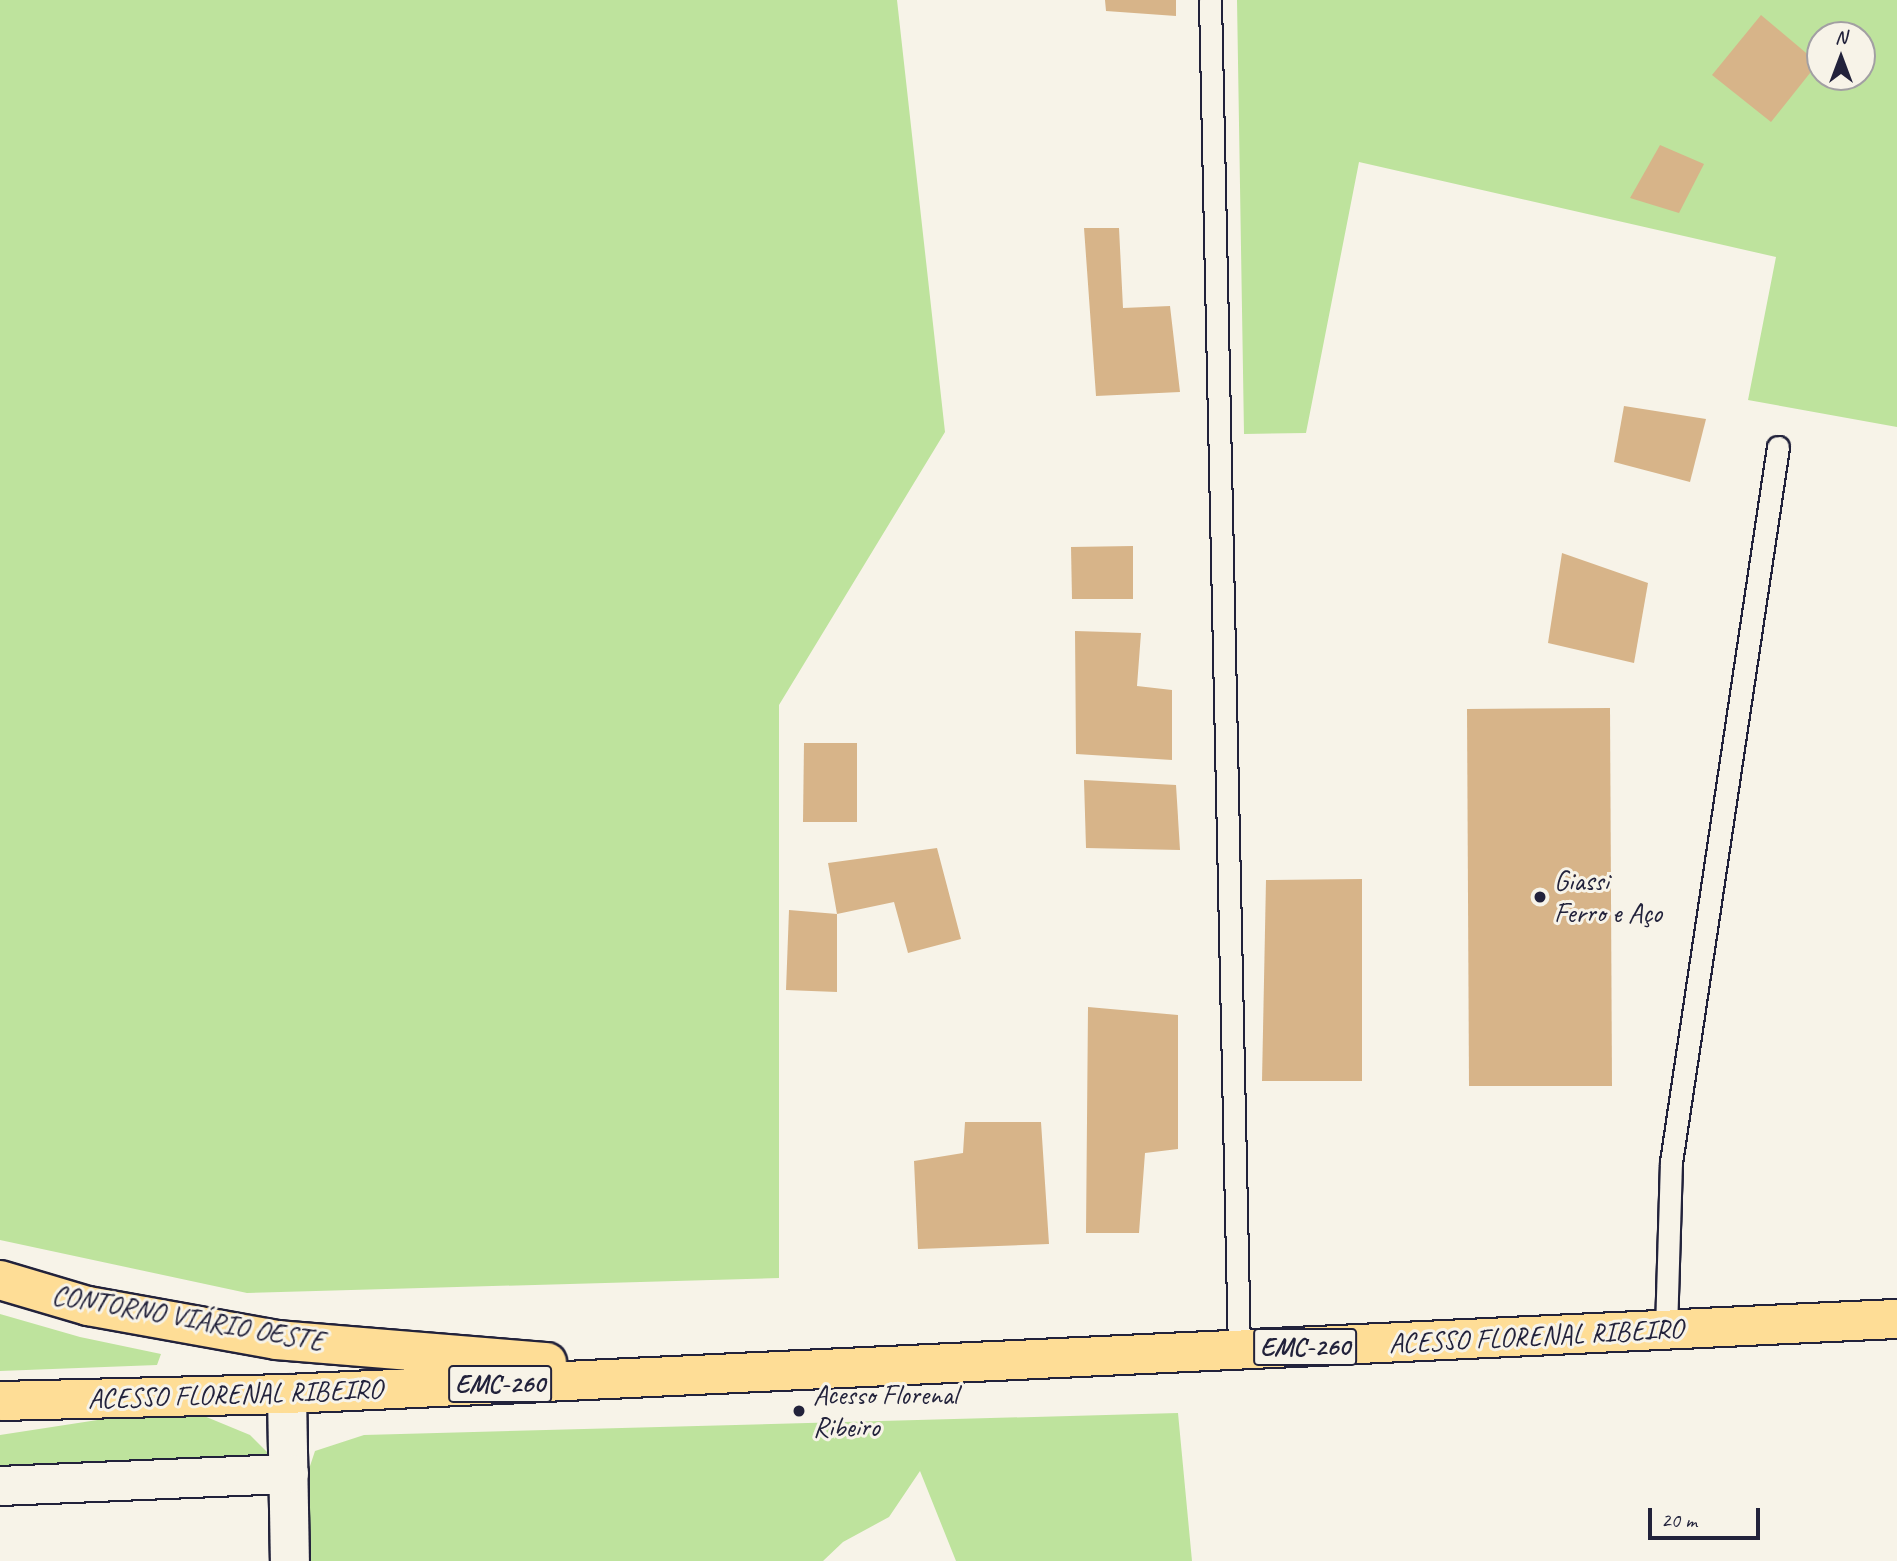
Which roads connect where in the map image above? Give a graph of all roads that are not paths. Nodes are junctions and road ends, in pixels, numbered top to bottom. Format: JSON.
{"nodes":[{"id":1,"x":1210,"y":0,"type":"edge"},
{"id":2,"x":1778,"y":447,"type":"dead end"},
{"id":3,"x":0,"y":1280,"type":"edge"},
{"id":4,"x":1897,"y":1320,"type":"edge"},
{"id":5,"x":1666,"y":1330,"type":"junction"},
{"id":6,"x":1239,"y":1350,"type":"junction"},
{"id":7,"x":713,"y":1375,"type":"junction"},
{"id":8,"x":287,"y":1394,"type":"junction"},
{"id":9,"x":0,"y":1401,"type":"edge"},
{"id":10,"x":289,"y":1474,"type":"junction"},
{"id":11,"x":0,"y":1486,"type":"edge"},
{"id":12,"x":290,"y":1561,"type":"edge"}],
"edges":[{"from":1,"to":6,"type":"lane"},
{"from":2,"to":5,"type":"lane"},
{"from":3,"to":7,"type":"highway","name":"CONTORNO VIÁRIO OESTE"},
{"from":4,"to":5,"type":"highway","name":"ACESSO FLORENAL RIBEIRO","number":"EMC-260"},
{"from":5,"to":6,"type":"highway","name":"ACESSO FLORENAL RIBEIRO","number":"EMC-260"},
{"from":6,"to":7,"type":"highway","name":"ACESSO FLORENAL RIBEIRO","number":"EMC-260"},
{"from":7,"to":8,"type":"highway","name":"ACESSO FLORENAL RIBEIRO","number":"EMC-260"},
{"from":8,"to":9,"type":"highway","name":"ACESSO FLORENAL RIBEIRO","number":"EMC-260"},
{"from":8,"to":10,"type":"street"},
{"from":10,"to":11,"type":"street"},
{"from":10,"to":12,"type":"street"}]}
